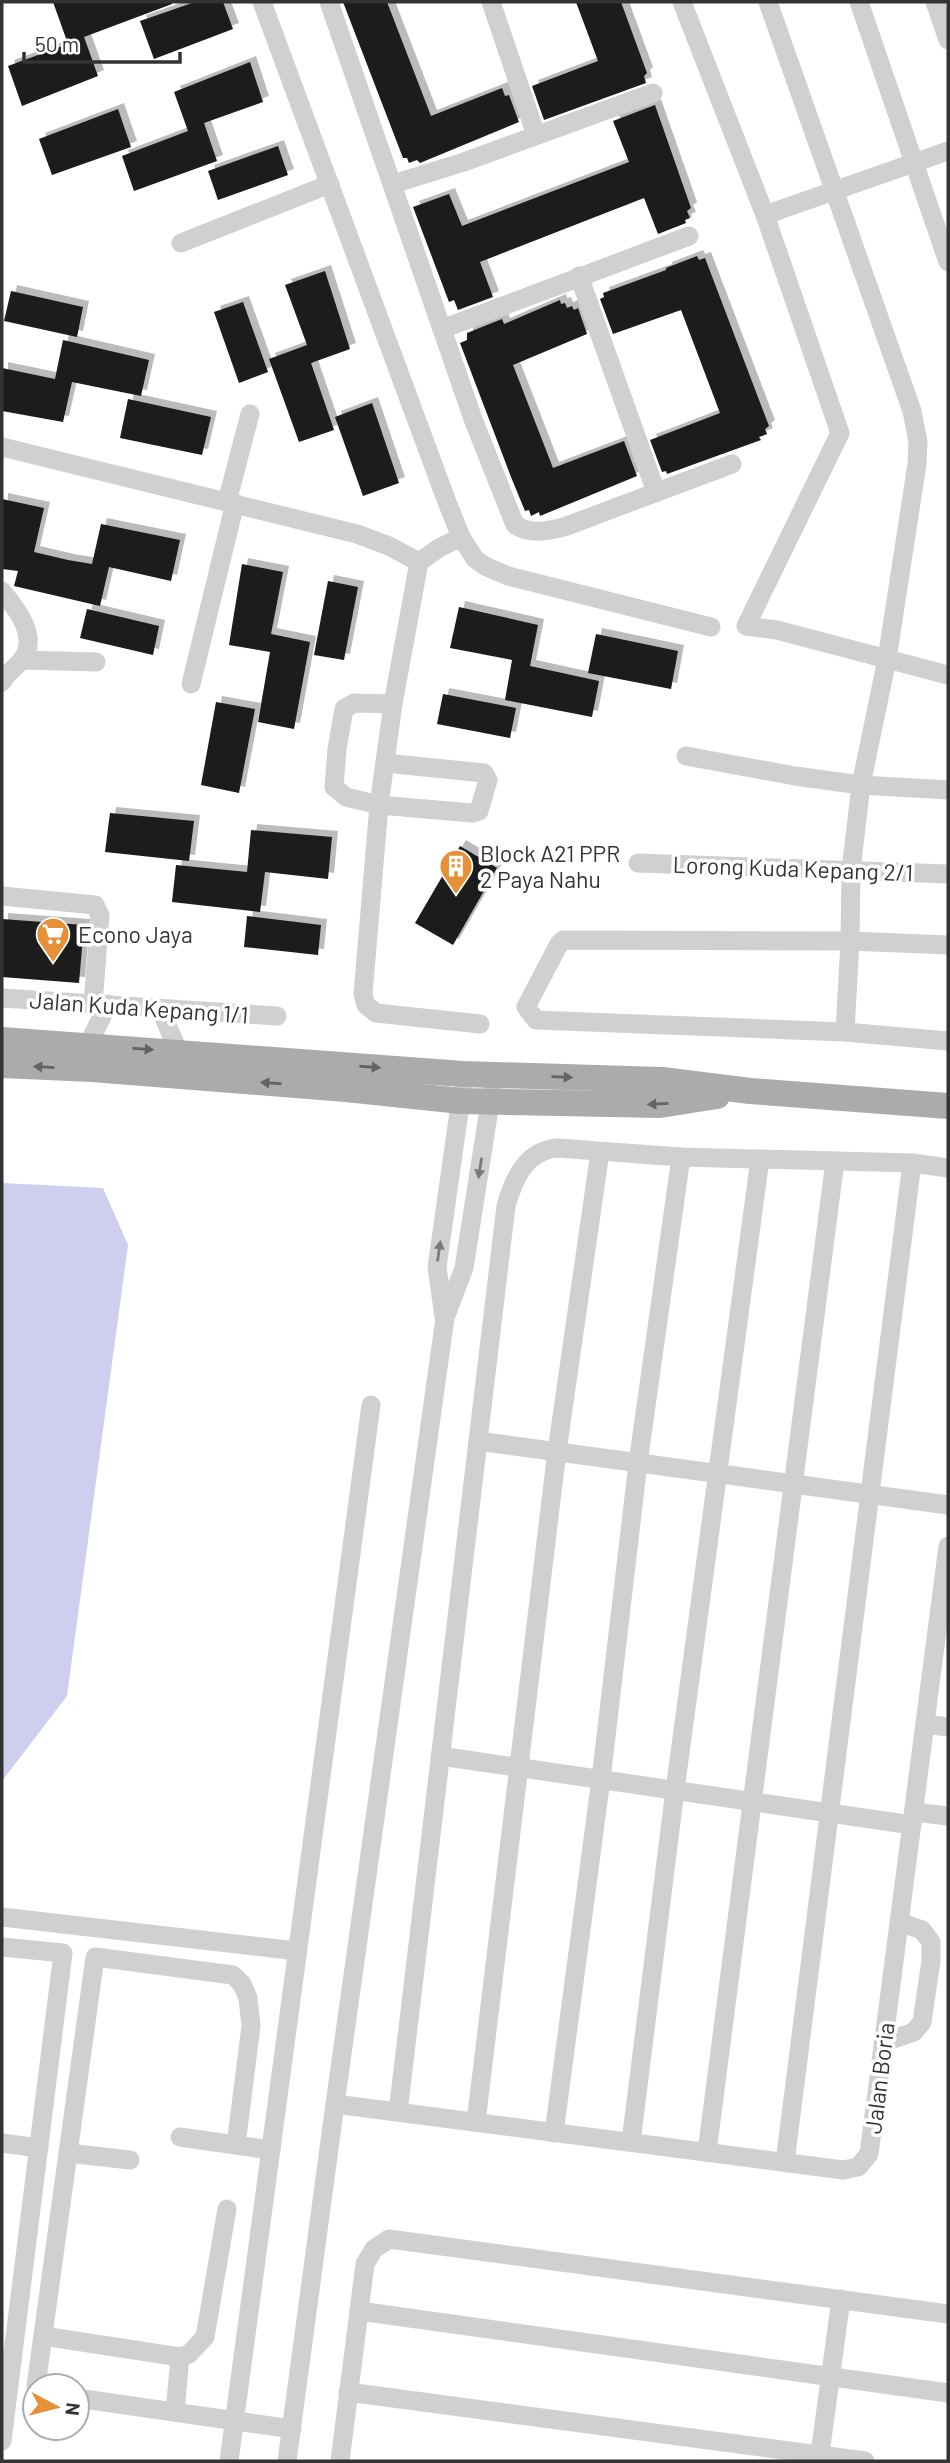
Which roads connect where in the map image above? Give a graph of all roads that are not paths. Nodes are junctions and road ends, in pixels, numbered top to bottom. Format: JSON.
{"nodes":[{"id":1,"x":262,"y":2,"type":"edge"},
{"id":2,"x":330,"y":2,"type":"edge"},
{"id":3,"x":491,"y":2,"type":"edge"},
{"id":4,"x":682,"y":2,"type":"edge"},
{"id":5,"x":768,"y":2,"type":"edge"},
{"id":6,"x":859,"y":2,"type":"edge"},
{"id":7,"x":935,"y":2,"type":"edge"},
{"id":8,"x":948,"y":40,"type":"edge"},
{"id":9,"x":653,"y":93,"type":"dead end"},
{"id":10,"x":536,"y":135,"type":"junction"},
{"id":11,"x":948,"y":151,"type":"edge"},
{"id":12,"x":915,"y":162,"type":"junction"},
{"id":13,"x":330,"y":184,"type":"junction"},
{"id":14,"x":393,"y":184,"type":"junction"},
{"id":15,"x":835,"y":191,"type":"junction"},
{"id":16,"x":765,"y":215,"type":"junction"},
{"id":17,"x":689,"y":236,"type":"dead end"},
{"id":18,"x":181,"y":243,"type":"dead end"},
{"id":19,"x":948,"y":262,"type":"edge"},
{"id":20,"x":579,"y":276,"type":"junction"},
{"id":21,"x":442,"y":329,"type":"junction"},
{"id":22,"x":250,"y":414,"type":"dead end"},
{"id":23,"x":2,"y":447,"type":"edge"},
{"id":24,"x":732,"y":464,"type":"dead end"},
{"id":25,"x":656,"y":492,"type":"junction"},
{"id":26,"x":231,"y":503,"type":"junction"},
{"id":27,"x":461,"y":537,"type":"junction"},
{"id":28,"x":419,"y":562,"type":"junction"},
{"id":29,"x":2,"y":591,"type":"edge"},
{"id":30,"x":710,"y":627,"type":"dead end"},
{"id":31,"x":887,"y":659,"type":"junction"},
{"id":32,"x":22,"y":660,"type":"junction"},
{"id":33,"x":96,"y":662,"type":"dead end"},
{"id":34,"x":948,"y":675,"type":"edge"},
{"id":35,"x":2,"y":682,"type":"edge"},
{"id":36,"x":191,"y":684,"type":"dead end"},
{"id":37,"x":393,"y":705,"type":"junction"},
{"id":38,"x":686,"y":755,"type":"dead end"},
{"id":39,"x":385,"y":763,"type":"junction"},
{"id":40,"x":861,"y":785,"type":"junction"},
{"id":41,"x":948,"y":790,"type":"edge"},
{"id":42,"x":379,"y":805,"type":"junction"},
{"id":43,"x":638,"y":863,"type":"dead end"},
{"id":44,"x":851,"y":870,"type":"junction"},
{"id":45,"x":948,"y":874,"type":"edge"},
{"id":46,"x":2,"y":897,"type":"edge"},
{"id":47,"x":850,"y":941,"type":"junction"},
{"id":48,"x":948,"y":946,"type":"edge"},
{"id":49,"x":2,"y":998,"type":"edge"},
{"id":50,"x":100,"y":1004,"type":"junction"},
{"id":51,"x":160,"y":1008,"type":"junction"},
{"id":52,"x":277,"y":1016,"type":"dead end"},
{"id":53,"x":480,"y":1024,"type":"dead end"},
{"id":54,"x":845,"y":1032,"type":"junction"},
{"id":55,"x":2,"y":1040,"type":"edge"},
{"id":56,"x":948,"y":1041,"type":"edge"},
{"id":57,"x":88,"y":1045,"type":"junction"},
{"id":58,"x":178,"y":1051,"type":"junction"},
{"id":59,"x":2,"y":1065,"type":"edge"},
{"id":60,"x":463,"y":1074,"type":"junction"},
{"id":61,"x":492,"y":1088,"type":"junction"},
{"id":62,"x":461,"y":1101,"type":"junction"},
{"id":63,"x":948,"y":1106,"type":"edge"},
{"id":64,"x":600,"y":1152,"type":"junction"},
{"id":65,"x":681,"y":1157,"type":"junction"},
{"id":66,"x":760,"y":1159,"type":"junction"},
{"id":67,"x":835,"y":1161,"type":"junction"},
{"id":68,"x":912,"y":1163,"type":"junction"},
{"id":69,"x":948,"y":1168,"type":"edge"},
{"id":70,"x":445,"y":1318,"type":"junction"},
{"id":71,"x":371,"y":1405,"type":"dead end"},
{"id":72,"x":478,"y":1441,"type":"junction"},
{"id":73,"x":557,"y":1451,"type":"junction"},
{"id":74,"x":638,"y":1463,"type":"junction"},
{"id":75,"x":717,"y":1474,"type":"junction"},
{"id":76,"x":792,"y":1484,"type":"junction"},
{"id":77,"x":871,"y":1495,"type":"junction"},
{"id":78,"x":948,"y":1505,"type":"edge"},
{"id":79,"x":948,"y":1545,"type":"edge"},
{"id":80,"x":947,"y":1566,"type":"edge"},
{"id":81,"x":941,"y":1651,"type":"edge"},
{"id":82,"x":925,"y":1724,"type":"junction"},
{"id":83,"x":948,"y":1727,"type":"edge"},
{"id":84,"x":440,"y":1756,"type":"junction"},
{"id":85,"x":519,"y":1768,"type":"junction"},
{"id":86,"x":601,"y":1779,"type":"junction"},
{"id":87,"x":674,"y":1790,"type":"junction"},
{"id":88,"x":751,"y":1801,"type":"junction"},
{"id":89,"x":830,"y":1812,"type":"junction"},
{"id":90,"x":948,"y":1816,"type":"edge"},
{"id":91,"x":913,"y":1818,"type":"junction"},
{"id":92,"x":2,"y":1917,"type":"edge"},
{"id":93,"x":899,"y":1922,"type":"junction"},
{"id":94,"x":2,"y":1947,"type":"edge"},
{"id":95,"x":298,"y":1951,"type":"junction"},
{"id":96,"x":884,"y":2042,"type":"junction"},
{"id":97,"x":335,"y":2104,"type":"junction"},
{"id":98,"x":398,"y":2112,"type":"junction"},
{"id":99,"x":476,"y":2122,"type":"junction"},
{"id":100,"x":554,"y":2133,"type":"junction"},
{"id":101,"x":180,"y":2137,"type":"dead end"},
{"id":102,"x":631,"y":2142,"type":"junction"},
{"id":103,"x":2,"y":2143,"type":"edge"},
{"id":104,"x":236,"y":2145,"type":"junction"},
{"id":105,"x":39,"y":2148,"type":"junction"},
{"id":106,"x":271,"y":2150,"type":"junction"},
{"id":107,"x":707,"y":2152,"type":"junction"},
{"id":108,"x":68,"y":2153,"type":"junction"},
{"id":109,"x":130,"y":2160,"type":"dead end"},
{"id":110,"x":785,"y":2162,"type":"junction"},
{"id":111,"x":227,"y":2209,"type":"dead end"},
{"id":112,"x":841,"y":2300,"type":"junction"},
{"id":113,"x":359,"y":2311,"type":"junction"},
{"id":114,"x":948,"y":2314,"type":"edge"},
{"id":115,"x":9,"y":2334,"type":"edge"},
{"id":116,"x":43,"y":2336,"type":"junction"},
{"id":117,"x":180,"y":2357,"type":"junction"},
{"id":118,"x":39,"y":2372,"type":"edge"},
{"id":119,"x":831,"y":2376,"type":"junction"},
{"id":120,"x":6,"y":2388,"type":"edge"},
{"id":121,"x":348,"y":2392,"type":"junction"},
{"id":122,"x":948,"y":2393,"type":"edge"},
{"id":123,"x":91,"y":2400,"type":"edge"},
{"id":124,"x":175,"y":2412,"type":"junction"},
{"id":125,"x":234,"y":2420,"type":"junction"},
{"id":126,"x":292,"y":2429,"type":"junction"},
{"id":127,"x":2,"y":2441,"type":"edge"},
{"id":128,"x":820,"y":2458,"type":"edge"},
{"id":129,"x":229,"y":2461,"type":"edge"},
{"id":130,"x":288,"y":2461,"type":"edge"},
{"id":131,"x":340,"y":2461,"type":"edge"},
{"id":132,"x":865,"y":2461,"type":"edge"}],
"edges":[{"from":1,"to":13,"type":"street"},
{"from":2,"to":14,"type":"street"},
{"from":3,"to":10,"type":"street"},
{"from":4,"to":16,"type":"street"},
{"from":5,"to":15,"type":"street"},
{"from":6,"to":12,"type":"street"},
{"from":7,"to":8,"type":"street"},
{"from":9,"to":10,"type":"street"},
{"from":10,"to":14,"type":"street"},
{"from":11,"to":12,"type":"street"},
{"from":12,"to":15,"type":"street"},
{"from":12,"to":19,"type":"street"},
{"from":13,"to":18,"type":"street"},
{"from":13,"to":27,"type":"street"},
{"from":14,"to":21,"type":"street"},
{"from":15,"to":16,"type":"street"},
{"from":15,"to":31,"type":"street"},
{"from":16,"to":31,"type":"street"},
{"from":17,"to":20,"type":"street"},
{"from":20,"to":21,"type":"street"},
{"from":20,"to":25,"type":"street"},
{"from":21,"to":25,"type":"street"},
{"from":22,"to":26,"type":"street"},
{"from":23,"to":26,"type":"street"},
{"from":24,"to":25,"type":"street"},
{"from":26,"to":28,"type":"street"},
{"from":26,"to":36,"type":"street"},
{"from":27,"to":28,"type":"street"},
{"from":27,"to":30,"type":"street"},
{"from":28,"to":37,"type":"street"},
{"from":29,"to":32,"type":"street"},
{"from":31,"to":34,"type":"street"},
{"from":31,"to":40,"type":"street"},
{"from":32,"to":33,"type":"street"},
{"from":32,"to":35,"type":"street"},
{"from":37,"to":39,"type":"street"},
{"from":37,"to":42,"type":"street"},
{"from":38,"to":40,"type":"street"},
{"from":39,"to":42,"type":"street"},
{"from":39,"to":42,"type":"street"},
{"from":40,"to":41,"type":"street"},
{"from":40,"to":44,"type":"street"},
{"from":42,"to":53,"type":"street"},
{"from":43,"to":44,"type":"street","name":"Lorong Kuda Kepang 2/1"},
{"from":44,"to":45,"type":"street","name":"Lorong Kuda Kepang 2/1"},
{"from":44,"to":47,"type":"street"},
{"from":46,"to":50,"type":"street"},
{"from":47,"to":48,"type":"street"},
{"from":47,"to":54,"type":"street"},
{"from":47,"to":54,"type":"street"},
{"from":49,"to":50,"type":"street","name":"Jalan Kuda Kepang 1/1"},
{"from":50,"to":51,"type":"street","name":"Jalan Kuda Kepang 1/1"},
{"from":50,"to":57,"type":"street"},
{"from":51,"to":52,"type":"street","name":"Jalan Kuda Kepang 1/1"},
{"from":51,"to":58,"type":"street"},
{"from":54,"to":56,"type":"street"},
{"from":55,"to":57,"type":"main road"},
{"from":57,"to":58,"type":"main road","one_way":true},
{"from":58,"to":60,"type":"main road","one_way":true},
{"from":62,"to":59,"type":"main road","one_way":true},
{"from":60,"to":61,"type":"main road"},
{"from":60,"to":62,"type":"street"},
{"from":61,"to":62,"type":"main road"},
{"from":61,"to":63,"type":"main road"},
{"from":61,"to":70,"type":"street","one_way":true},
{"from":70,"to":62,"type":"street","one_way":true},
{"from":64,"to":65,"type":"street"},
{"from":64,"to":72,"type":"street"},
{"from":64,"to":73,"type":"street"},
{"from":65,"to":66,"type":"street"},
{"from":65,"to":74,"type":"street"},
{"from":66,"to":67,"type":"street"},
{"from":66,"to":75,"type":"street"},
{"from":67,"to":68,"type":"street"},
{"from":67,"to":76,"type":"street"},
{"from":68,"to":69,"type":"street"},
{"from":68,"to":77,"type":"street"},
{"from":70,"to":97,"type":"street"},
{"from":71,"to":95,"type":"street"},
{"from":72,"to":73,"type":"street"},
{"from":72,"to":84,"type":"street"},
{"from":73,"to":74,"type":"street"},
{"from":73,"to":85,"type":"street"},
{"from":74,"to":75,"type":"street"},
{"from":74,"to":86,"type":"street"},
{"from":75,"to":76,"type":"street"},
{"from":75,"to":87,"type":"street"},
{"from":76,"to":77,"type":"street"},
{"from":76,"to":88,"type":"street"},
{"from":77,"to":78,"type":"street"},
{"from":77,"to":89,"type":"street"},
{"from":79,"to":80,"type":"street","name":"Jalan Boria"},
{"from":80,"to":81,"type":"street","name":"Jalan Boria"},
{"from":81,"to":82,"type":"street","name":"Jalan Boria"},
{"from":82,"to":83,"type":"street"},
{"from":82,"to":91,"type":"street","name":"Jalan Boria"},
{"from":84,"to":85,"type":"street"},
{"from":84,"to":98,"type":"street"},
{"from":85,"to":86,"type":"street"},
{"from":85,"to":99,"type":"street"},
{"from":86,"to":87,"type":"street"},
{"from":86,"to":100,"type":"street"},
{"from":87,"to":88,"type":"street"},
{"from":87,"to":102,"type":"street"},
{"from":88,"to":89,"type":"street"},
{"from":88,"to":107,"type":"street"},
{"from":89,"to":91,"type":"street"},
{"from":89,"to":110,"type":"street"},
{"from":90,"to":91,"type":"street"},
{"from":91,"to":93,"type":"street","name":"Jalan Boria"},
{"from":92,"to":95,"type":"street"},
{"from":93,"to":96,"type":"street","name":"Jalan Boria"},
{"from":93,"to":96,"type":"street"},
{"from":94,"to":105,"type":"street"},
{"from":95,"to":106,"type":"street"},
{"from":96,"to":110,"type":"street","name":"Jalan Boria"},
{"from":97,"to":98,"type":"street","name":"Jalan Boria"},
{"from":97,"to":126,"type":"street"},
{"from":98,"to":99,"type":"street","name":"Jalan Boria"},
{"from":99,"to":100,"type":"street","name":"Jalan Boria"},
{"from":100,"to":102,"type":"street","name":"Jalan Boria"},
{"from":101,"to":104,"type":"street"},
{"from":102,"to":107,"type":"street","name":"Jalan Boria"},
{"from":103,"to":105,"type":"street"},
{"from":104,"to":106,"type":"street"},
{"from":104,"to":108,"type":"street"},
{"from":105,"to":115,"type":"street"},
{"from":106,"to":125,"type":"street"},
{"from":107,"to":110,"type":"street","name":"Jalan Boria"},
{"from":108,"to":109,"type":"street"},
{"from":108,"to":116,"type":"street"},
{"from":111,"to":117,"type":"street"},
{"from":112,"to":113,"type":"street"},
{"from":112,"to":114,"type":"street"},
{"from":112,"to":119,"type":"street"},
{"from":113,"to":119,"type":"street"},
{"from":113,"to":121,"type":"street"},
{"from":115,"to":120,"type":"street"},
{"from":116,"to":117,"type":"street"},
{"from":116,"to":118,"type":"street"},
{"from":117,"to":124,"type":"street"},
{"from":119,"to":122,"type":"street"},
{"from":119,"to":128,"type":"street"},
{"from":120,"to":127,"type":"street"},
{"from":121,"to":128,"type":"street"},
{"from":121,"to":131,"type":"street"},
{"from":123,"to":124,"type":"street"},
{"from":124,"to":125,"type":"street"},
{"from":125,"to":126,"type":"street"},
{"from":125,"to":129,"type":"street"},
{"from":126,"to":130,"type":"street"},
{"from":128,"to":132,"type":"street"}]}
